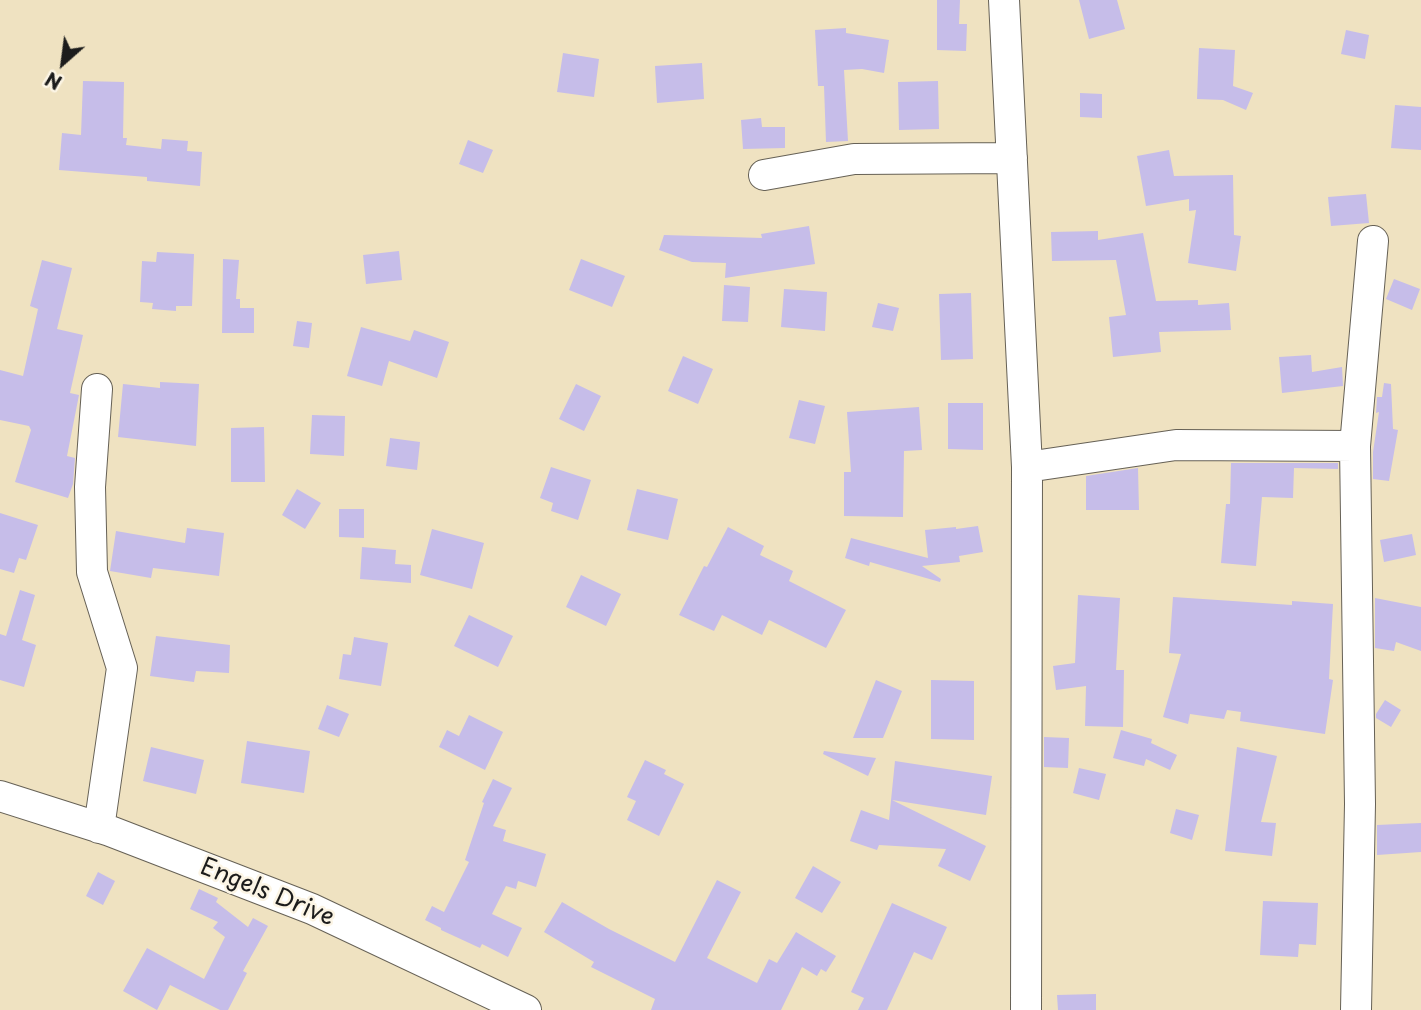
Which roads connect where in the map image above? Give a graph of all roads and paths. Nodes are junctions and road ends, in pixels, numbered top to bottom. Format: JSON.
{"nodes":[{"id":1,"x":1004,"y":0,"type":"edge"},
{"id":2,"x":1012,"y":158,"type":"junction"},
{"id":3,"x":764,"y":175,"type":"dead end"},
{"id":4,"x":1373,"y":241,"type":"dead end"},
{"id":5,"x":97,"y":389,"type":"dead end"},
{"id":6,"x":1355,"y":446,"type":"junction"},
{"id":7,"x":1027,"y":467,"type":"junction"},
{"id":8,"x":0,"y":796,"type":"edge"},
{"id":9,"x":99,"y":828,"type":"junction"},
{"id":10,"x":526,"y":1010,"type":"edge"},
{"id":11,"x":1026,"y":1010,"type":"edge"},
{"id":12,"x":1356,"y":1010,"type":"edge"}],
"edges":[{"from":1,"to":2,"type":"street"},
{"from":2,"to":3,"type":"street"},
{"from":2,"to":7,"type":"street"},
{"from":4,"to":6,"type":"street"},
{"from":5,"to":9,"type":"street"},
{"from":6,"to":7,"type":"street"},
{"from":6,"to":12,"type":"street"},
{"from":7,"to":11,"type":"street"},
{"from":8,"to":9,"type":"street","name":"Engels Drive"},
{"from":9,"to":10,"type":"street","name":"Engels Drive"}]}
